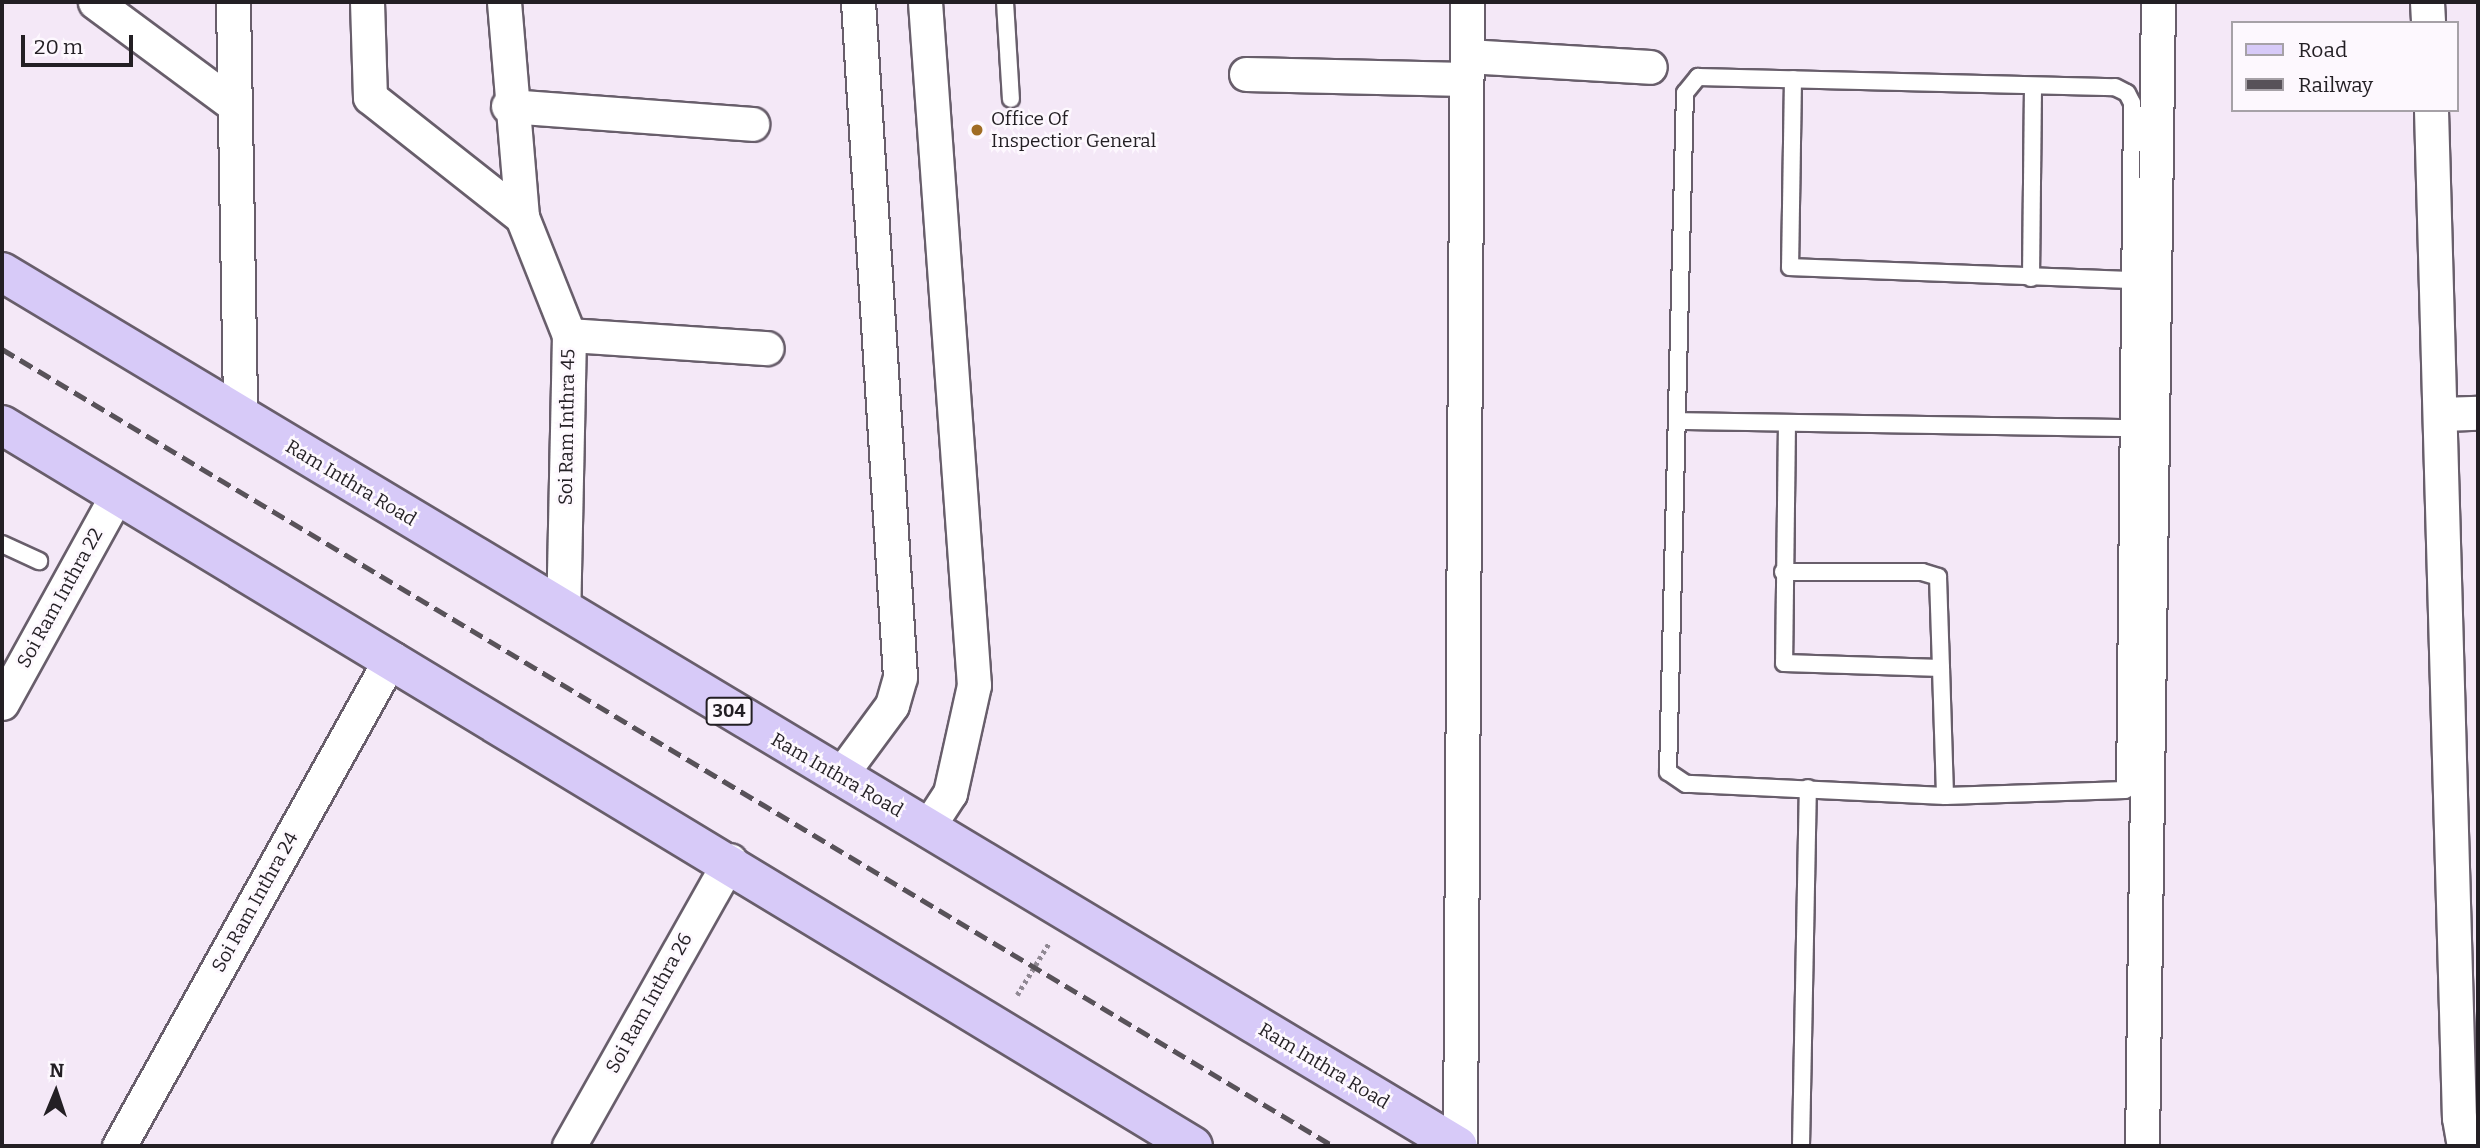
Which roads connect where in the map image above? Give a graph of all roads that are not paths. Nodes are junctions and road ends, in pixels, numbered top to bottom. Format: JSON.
{"nodes":[{"id":1,"x":95,"y":2,"type":"edge"},
{"id":2,"x":233,"y":2,"type":"edge"},
{"id":3,"x":367,"y":2,"type":"edge"},
{"id":4,"x":504,"y":2,"type":"edge"},
{"id":5,"x":858,"y":2,"type":"edge"},
{"id":6,"x":925,"y":2,"type":"edge"},
{"id":7,"x":1005,"y":2,"type":"edge"},
{"id":8,"x":1467,"y":2,"type":"edge"},
{"id":9,"x":2158,"y":2,"type":"edge"},
{"id":10,"x":2427,"y":2,"type":"edge"},
{"id":11,"x":2428,"y":21,"type":"edge"},
{"id":12,"x":1650,"y":67,"type":"dead end"},
{"id":13,"x":1466,"y":68,"type":"junction"},
{"id":14,"x":1246,"y":74,"type":"dead end"},
{"id":15,"x":1793,"y":79,"type":"junction"},
{"id":16,"x":2033,"y":86,"type":"junction"},
{"id":17,"x":1012,"y":99,"type":"dead end"},
{"id":18,"x":234,"y":105,"type":"junction"},
{"id":19,"x":508,"y":106,"type":"junction"},
{"id":20,"x":2431,"y":112,"type":"edge"},
{"id":21,"x":752,"y":124,"type":"dead end"},
{"id":22,"x":522,"y":217,"type":"junction"},
{"id":23,"x":2,"y":272,"type":"edge"},
{"id":24,"x":2031,"y":278,"type":"junction"},
{"id":25,"x":2129,"y":280,"type":"junction"},
{"id":26,"x":569,"y":335,"type":"junction"},
{"id":27,"x":767,"y":348,"type":"dead end"},
{"id":28,"x":2478,"y":413,"type":"edge"},
{"id":29,"x":2442,"y":414,"type":"junction"},
{"id":30,"x":240,"y":416,"type":"junction"},
{"id":31,"x":1678,"y":421,"type":"junction"},
{"id":32,"x":1787,"y":423,"type":"junction"},
{"id":33,"x":2,"y":425,"type":"edge"},
{"id":34,"x":2128,"y":428,"type":"junction"},
{"id":35,"x":118,"y":493,"type":"junction"},
{"id":36,"x":2,"y":544,"type":"edge"},
{"id":37,"x":39,"y":561,"type":"dead end"},
{"id":38,"x":1783,"y":572,"type":"junction"},
{"id":39,"x":564,"y":611,"type":"junction"},
{"id":40,"x":391,"y":658,"type":"junction"},
{"id":41,"x":1941,"y":668,"type":"junction"},
{"id":42,"x":2,"y":703,"type":"edge"},
{"id":43,"x":839,"y":777,"type":"junction"},
{"id":44,"x":1808,"y":788,"type":"junction"},
{"id":45,"x":1945,"y":796,"type":"junction"},
{"id":46,"x":928,"y":827,"type":"junction"},
{"id":47,"x":730,"y":860,"type":"junction"},
{"id":48,"x":118,"y":1146,"type":"edge"},
{"id":49,"x":569,"y":1146,"type":"edge"},
{"id":50,"x":1193,"y":1146,"type":"edge"},
{"id":51,"x":1459,"y":1146,"type":"edge"},
{"id":52,"x":1801,"y":1146,"type":"edge"},
{"id":53,"x":2142,"y":1146,"type":"edge"},
{"id":54,"x":2475,"y":1146,"type":"edge"}],
"edges":[{"from":1,"to":18,"type":"street"},
{"from":2,"to":18,"type":"street"},
{"from":3,"to":22,"type":"street"},
{"from":4,"to":19,"type":"street","name":"Soi Ram Inthra 45"},
{"from":5,"to":43,"type":"street"},
{"from":6,"to":46,"type":"street"},
{"from":7,"to":17,"type":"lane"},
{"from":8,"to":13,"type":"street"},
{"from":9,"to":53,"type":"street"},
{"from":10,"to":11,"type":"street"},
{"from":12,"to":13,"type":"street"},
{"from":13,"to":14,"type":"street"},
{"from":13,"to":51,"type":"street"},
{"from":15,"to":16,"type":"lane"},
{"from":15,"to":24,"type":"lane"},
{"from":15,"to":31,"type":"lane"},
{"from":16,"to":24,"type":"lane"},
{"from":16,"to":25,"type":"lane"},
{"from":18,"to":30,"type":"street"},
{"from":19,"to":21,"type":"street"},
{"from":19,"to":22,"type":"street","name":"Soi Ram Inthra 45"},
{"from":20,"to":29,"type":"street"},
{"from":22,"to":26,"type":"street","name":"Soi Ram Inthra 45"},
{"from":23,"to":30,"type":"main road","name":"Ram Inthra Road","number":"304"},
{"from":24,"to":25,"type":"lane"},
{"from":25,"to":34,"type":"lane"},
{"from":26,"to":27,"type":"street"},
{"from":26,"to":39,"type":"street","name":"Soi Ram Inthra 45"},
{"from":28,"to":29,"type":"street"},
{"from":29,"to":54,"type":"street"},
{"from":30,"to":39,"type":"main road","name":"Ram Inthra Road","number":"304"},
{"from":31,"to":32,"type":"lane"},
{"from":31,"to":44,"type":"lane"},
{"from":32,"to":34,"type":"lane"},
{"from":32,"to":38,"type":"lane"},
{"from":33,"to":35,"type":"main road"},
{"from":34,"to":45,"type":"lane"},
{"from":35,"to":40,"type":"main road"},
{"from":35,"to":42,"type":"street","name":"Soi Ram Inthra 22"},
{"from":36,"to":37,"type":"lane"},
{"from":38,"to":41,"type":"lane"},
{"from":38,"to":41,"type":"lane"},
{"from":39,"to":43,"type":"main road","name":"Ram Inthra Road","number":"304"},
{"from":40,"to":47,"type":"main road"},
{"from":40,"to":48,"type":"street","name":"Soi Ram Inthra 24"},
{"from":41,"to":45,"type":"lane"},
{"from":43,"to":46,"type":"main road","name":"Ram Inthra Road","number":"304"},
{"from":44,"to":45,"type":"lane"},
{"from":44,"to":52,"type":"lane"},
{"from":46,"to":51,"type":"main road","name":"Ram Inthra Road","number":"304"},
{"from":47,"to":49,"type":"street","name":"Soi Ram Inthra 26"},
{"from":47,"to":50,"type":"main road"}]}
